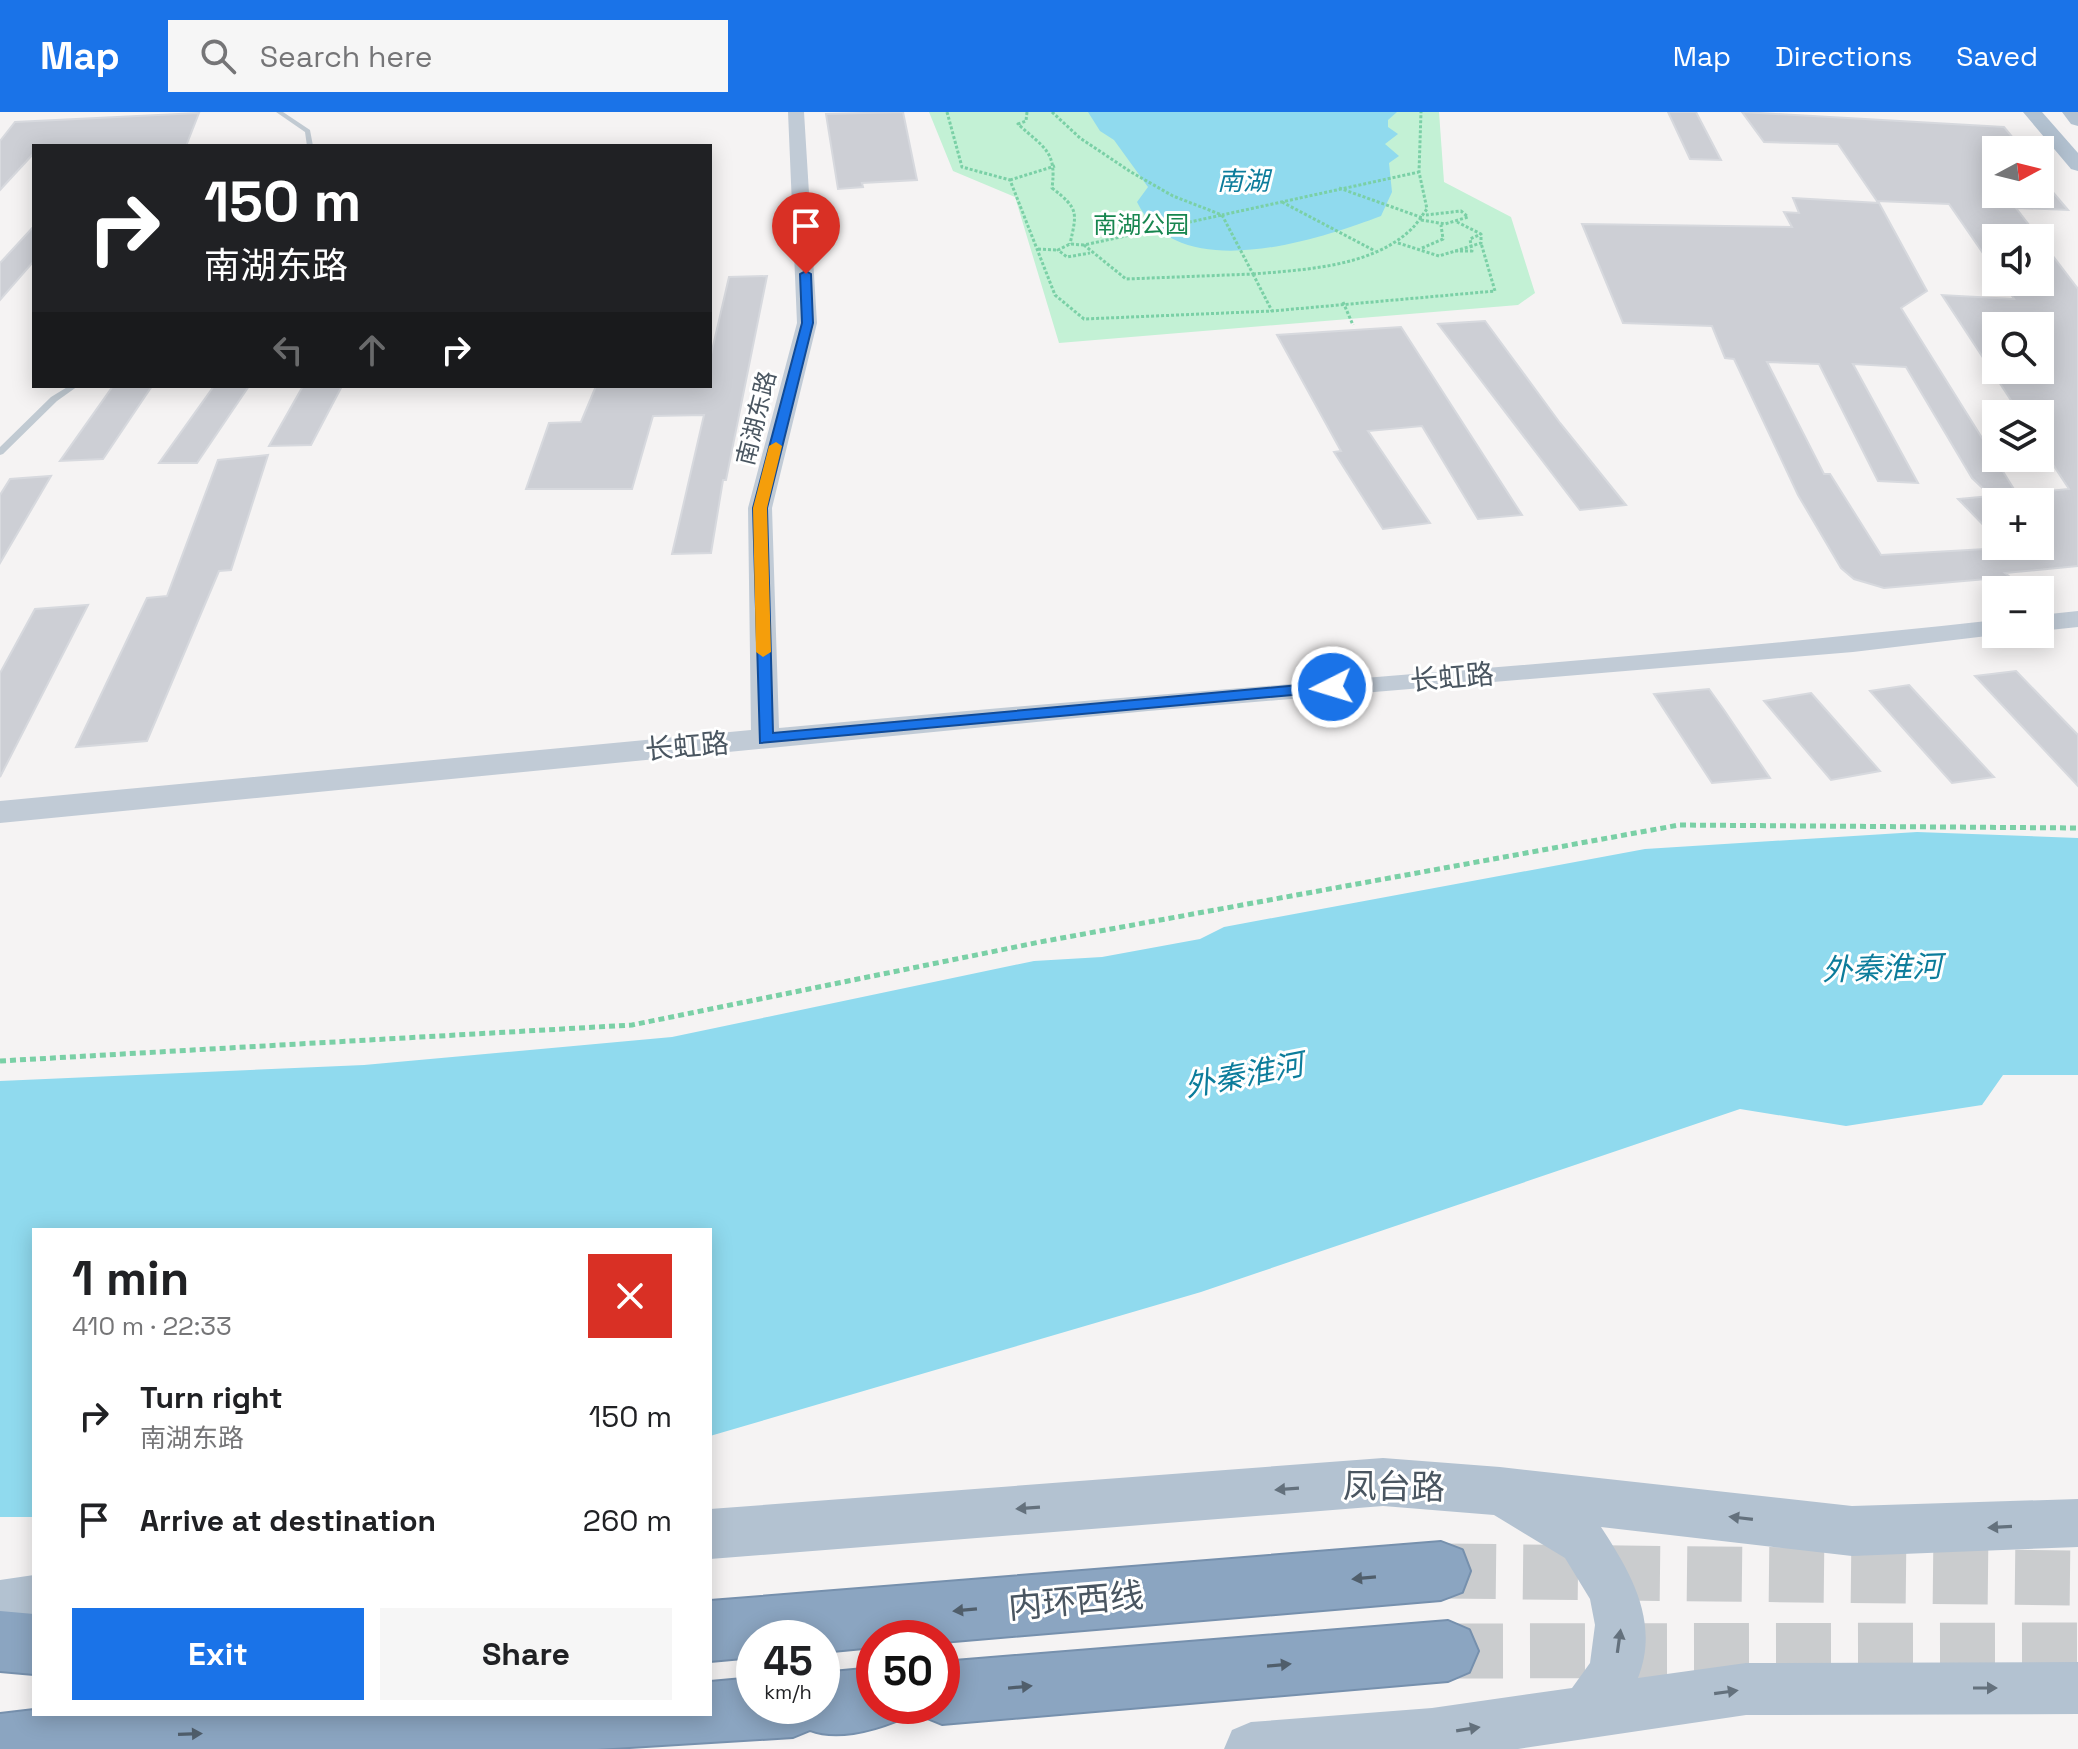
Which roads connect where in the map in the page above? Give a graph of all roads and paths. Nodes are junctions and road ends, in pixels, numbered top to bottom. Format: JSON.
{"nodes":[{"id":1,"x":279,"y":112,"type":"edge"},
{"id":2,"x":796,"y":112,"type":"edge"},
{"id":3,"x":947,"y":112,"type":"edge"},
{"id":4,"x":1027,"y":112,"type":"edge"},
{"id":5,"x":1052,"y":112,"type":"edge"},
{"id":6,"x":1421,"y":112,"type":"edge"},
{"id":7,"x":2032,"y":112,"type":"edge"},
{"id":8,"x":2071,"y":112,"type":"edge"},
{"id":9,"x":2078,"y":120,"type":"edge"},
{"id":10,"x":310,"y":144,"type":"edge"},
{"id":11,"x":2078,"y":165,"type":"edge"},
{"id":12,"x":1055,"y":166,"type":"junction"},
{"id":13,"x":1419,"y":172,"type":"junction"},
{"id":14,"x":1010,"y":180,"type":"junction"},
{"id":15,"x":1338,"y":188,"type":"junction"},
{"id":16,"x":1281,"y":201,"type":"junction"},
{"id":17,"x":1222,"y":215,"type":"junction"},
{"id":18,"x":1423,"y":218,"type":"junction"},
{"id":19,"x":1457,"y":222,"type":"junction"},
{"id":20,"x":1441,"y":225,"type":"junction"},
{"id":21,"x":1481,"y":234,"type":"junction"},
{"id":22,"x":1396,"y":243,"type":"junction"},
{"id":23,"x":1481,"y":243,"type":"junction"},
{"id":24,"x":1070,"y":244,"type":"junction"},
{"id":25,"x":1084,"y":245,"type":"junction"},
{"id":26,"x":1473,"y":245,"type":"junction"},
{"id":27,"x":1422,"y":248,"type":"junction"},
{"id":28,"x":1038,"y":249,"type":"junction"},
{"id":29,"x":1058,"y":250,"type":"junction"},
{"id":30,"x":1377,"y":252,"type":"junction"},
{"id":31,"x":1090,"y":253,"type":"junction"},
{"id":32,"x":1254,"y":274,"type":"junction"},
{"id":33,"x":1343,"y":302,"type":"junction"},
{"id":34,"x":1272,"y":311,"type":"junction"},
{"id":35,"x":1353,"y":325,"type":"dead end"},
{"id":36,"x":71,"y":388,"type":"edge"},
{"id":37,"x":0,"y":452,"type":"edge"},
{"id":38,"x":2078,"y":619,"type":"edge"},
{"id":39,"x":2054,"y":622,"type":"edge"},
{"id":40,"x":1982,"y":630,"type":"edge"},
{"id":41,"x":765,"y":739,"type":"junction"},
{"id":42,"x":0,"y":812,"type":"edge"},
{"id":43,"x":2078,"y":828,"type":"edge"},
{"id":44,"x":0,"y":1061,"type":"edge"},
{"id":45,"x":1500,"y":1491,"type":"junction"},
{"id":46,"x":2078,"y":1523,"type":"edge"},
{"id":47,"x":712,"y":1534,"type":"edge"},
{"id":48,"x":1441,"y":1571,"type":"tunnel mouth"},
{"id":49,"x":32,"y":1600,"type":"edge"},
{"id":50,"x":0,"y":1605,"type":"edge"},
{"id":51,"x":712,"y":1631,"type":"edge"},
{"id":52,"x":0,"y":1641,"type":"edge"},
{"id":53,"x":32,"y":1644,"type":"edge"},
{"id":54,"x":1448,"y":1651,"type":"tunnel mouth"},
{"id":55,"x":2078,"y":1688,"type":"edge"},
{"id":56,"x":960,"y":1692,"type":"edge"},
{"id":57,"x":1588,"y":1710,"type":"junction"},
{"id":58,"x":736,"y":1711,"type":"edge"},
{"id":59,"x":712,"y":1713,"type":"edge"},
{"id":60,"x":649,"y":1716,"type":"edge"},
{"id":61,"x":0,"y":1745,"type":"edge"},
{"id":62,"x":1251,"y":1749,"type":"edge"}],
"edges":[{"from":1,"to":10,"type":"lane"},
{"from":2,"to":41,"type":"main road","name":"南湖东路"},
{"from":3,"to":14,"type":"path"},
{"from":4,"to":12,"type":"path"},
{"from":5,"to":17,"type":"path"},
{"from":6,"to":13,"type":"path"},
{"from":7,"to":11,"type":"main road"},
{"from":8,"to":9,"type":"main road"},
{"from":12,"to":14,"type":"path"},
{"from":12,"to":24,"type":"path"},
{"from":13,"to":15,"type":"path"},
{"from":13,"to":18,"type":"path"},
{"from":14,"to":28,"type":"path"},
{"from":15,"to":16,"type":"path"},
{"from":15,"to":18,"type":"path"},
{"from":16,"to":17,"type":"path"},
{"from":16,"to":30,"type":"path"},
{"from":17,"to":25,"type":"path"},
{"from":17,"to":32,"type":"path"},
{"from":18,"to":19,"type":"path"},
{"from":18,"to":20,"type":"path"},
{"from":18,"to":22,"type":"path"},
{"from":19,"to":20,"type":"path"},
{"from":19,"to":21,"type":"path"},
{"from":20,"to":27,"type":"path"},
{"from":21,"to":23,"type":"path"},
{"from":21,"to":26,"type":"path"},
{"from":22,"to":27,"type":"path"},
{"from":22,"to":30,"type":"path"},
{"from":23,"to":26,"type":"path"},
{"from":23,"to":33,"type":"path"},
{"from":24,"to":25,"type":"path"},
{"from":24,"to":29,"type":"path"},
{"from":25,"to":31,"type":"path"},
{"from":26,"to":27,"type":"path"},
{"from":28,"to":29,"type":"path"},
{"from":28,"to":34,"type":"path"},
{"from":29,"to":31,"type":"path"},
{"from":30,"to":32,"type":"path"},
{"from":31,"to":32,"type":"path"},
{"from":32,"to":34,"type":"path"},
{"from":33,"to":34,"type":"path"},
{"from":33,"to":35,"type":"path"},
{"from":36,"to":37,"type":"lane"},
{"from":38,"to":39,"type":"main road"},
{"from":40,"to":41,"type":"main road","name":"长虹路"},
{"from":41,"to":42,"type":"main road","name":"长虹路"},
{"from":43,"to":44,"type":"path"},
{"from":46,"to":45,"type":"main road","name":"凤台路","one_way":true},
{"from":45,"to":47,"type":"main road","name":"凤台路","one_way":true},
{"from":57,"to":45,"type":"main road","one_way":true},
{"from":48,"to":51,"type":"highway","name":"内环西线","one_way":true},
{"from":49,"to":50,"type":"main road"},
{"from":52,"to":53,"type":"highway"},
{"from":56,"to":54,"type":"highway","one_way":true},
{"from":57,"to":55,"type":"main road","one_way":true},
{"from":62,"to":57,"type":"main road","one_way":true},
{"from":58,"to":59,"type":"highway"},
{"from":61,"to":60,"type":"highway","one_way":true}]}
